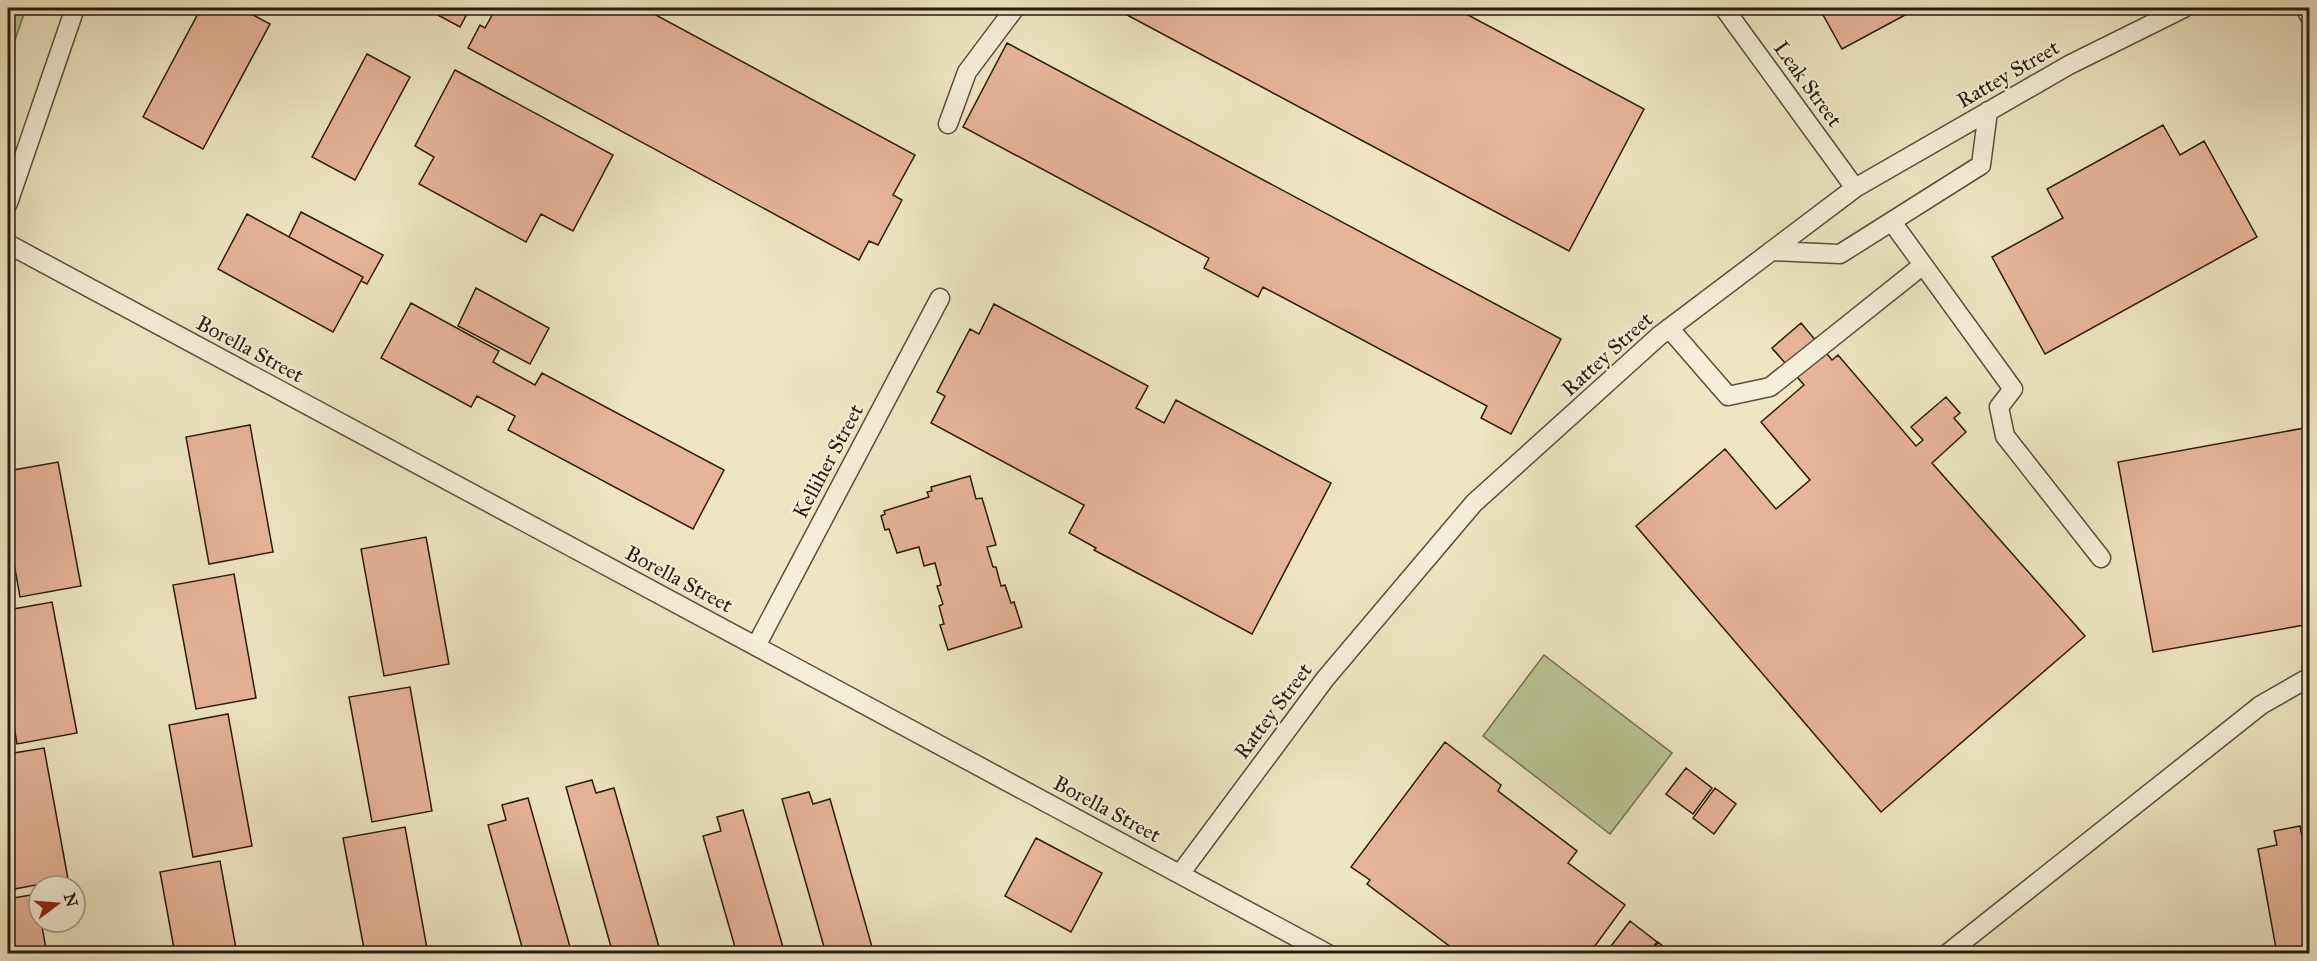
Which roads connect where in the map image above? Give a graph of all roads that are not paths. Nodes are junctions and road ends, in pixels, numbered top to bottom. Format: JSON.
{"nodes":[{"id":1,"x":75,"y":8,"type":"edge"},
{"id":2,"x":1015,"y":8,"type":"edge"},
{"id":3,"x":1724,"y":8,"type":"edge"},
{"id":4,"x":2184,"y":8,"type":"edge"},
{"id":5,"x":2305,"y":8,"type":"edge"},
{"id":6,"x":2310,"y":17,"type":"edge"},
{"id":7,"x":1988,"y":111,"type":"junction"},
{"id":8,"x":948,"y":124,"type":"dead end"},
{"id":9,"x":1855,"y":188,"type":"junction"},
{"id":10,"x":8,"y":203,"type":"edge"},
{"id":11,"x":1892,"y":222,"type":"junction"},
{"id":12,"x":8,"y":244,"type":"edge"},
{"id":13,"x":1771,"y":251,"type":"junction"},
{"id":14,"x":1923,"y":265,"type":"junction"},
{"id":15,"x":940,"y":298,"type":"dead end"},
{"id":16,"x":1669,"y":328,"type":"junction"},
{"id":17,"x":2101,"y":558,"type":"dead end"},
{"id":18,"x":756,"y":646,"type":"junction"},
{"id":19,"x":2310,"y":677,"type":"edge"},
{"id":20,"x":1180,"y":874,"type":"junction"},
{"id":21,"x":1328,"y":954,"type":"edge"},
{"id":22,"x":1947,"y":954,"type":"edge"}],
"edges":[{"from":1,"to":10,"type":"lane"},
{"from":2,"to":8,"type":"lane"},
{"from":3,"to":9,"type":"lane","name":"Leak Street"},
{"from":4,"to":7,"type":"lane","name":"Rattey Street"},
{"from":5,"to":6,"type":"lane"},
{"from":7,"to":9,"type":"lane","name":"Rattey Street"},
{"from":7,"to":11,"type":"lane"},
{"from":9,"to":13,"type":"lane","name":"Rattey Street"},
{"from":11,"to":13,"type":"lane"},
{"from":11,"to":14,"type":"lane"},
{"from":12,"to":18,"type":"lane","name":"Borella Street"},
{"from":13,"to":16,"type":"lane","name":"Rattey Street"},
{"from":14,"to":16,"type":"lane"},
{"from":14,"to":17,"type":"lane"},
{"from":15,"to":18,"type":"lane","name":"Kelliher Street"},
{"from":16,"to":20,"type":"lane","name":"Rattey Street"},
{"from":18,"to":20,"type":"lane","name":"Borella Street"},
{"from":19,"to":22,"type":"lane"},
{"from":20,"to":21,"type":"lane","name":"Borella Street"}]}
